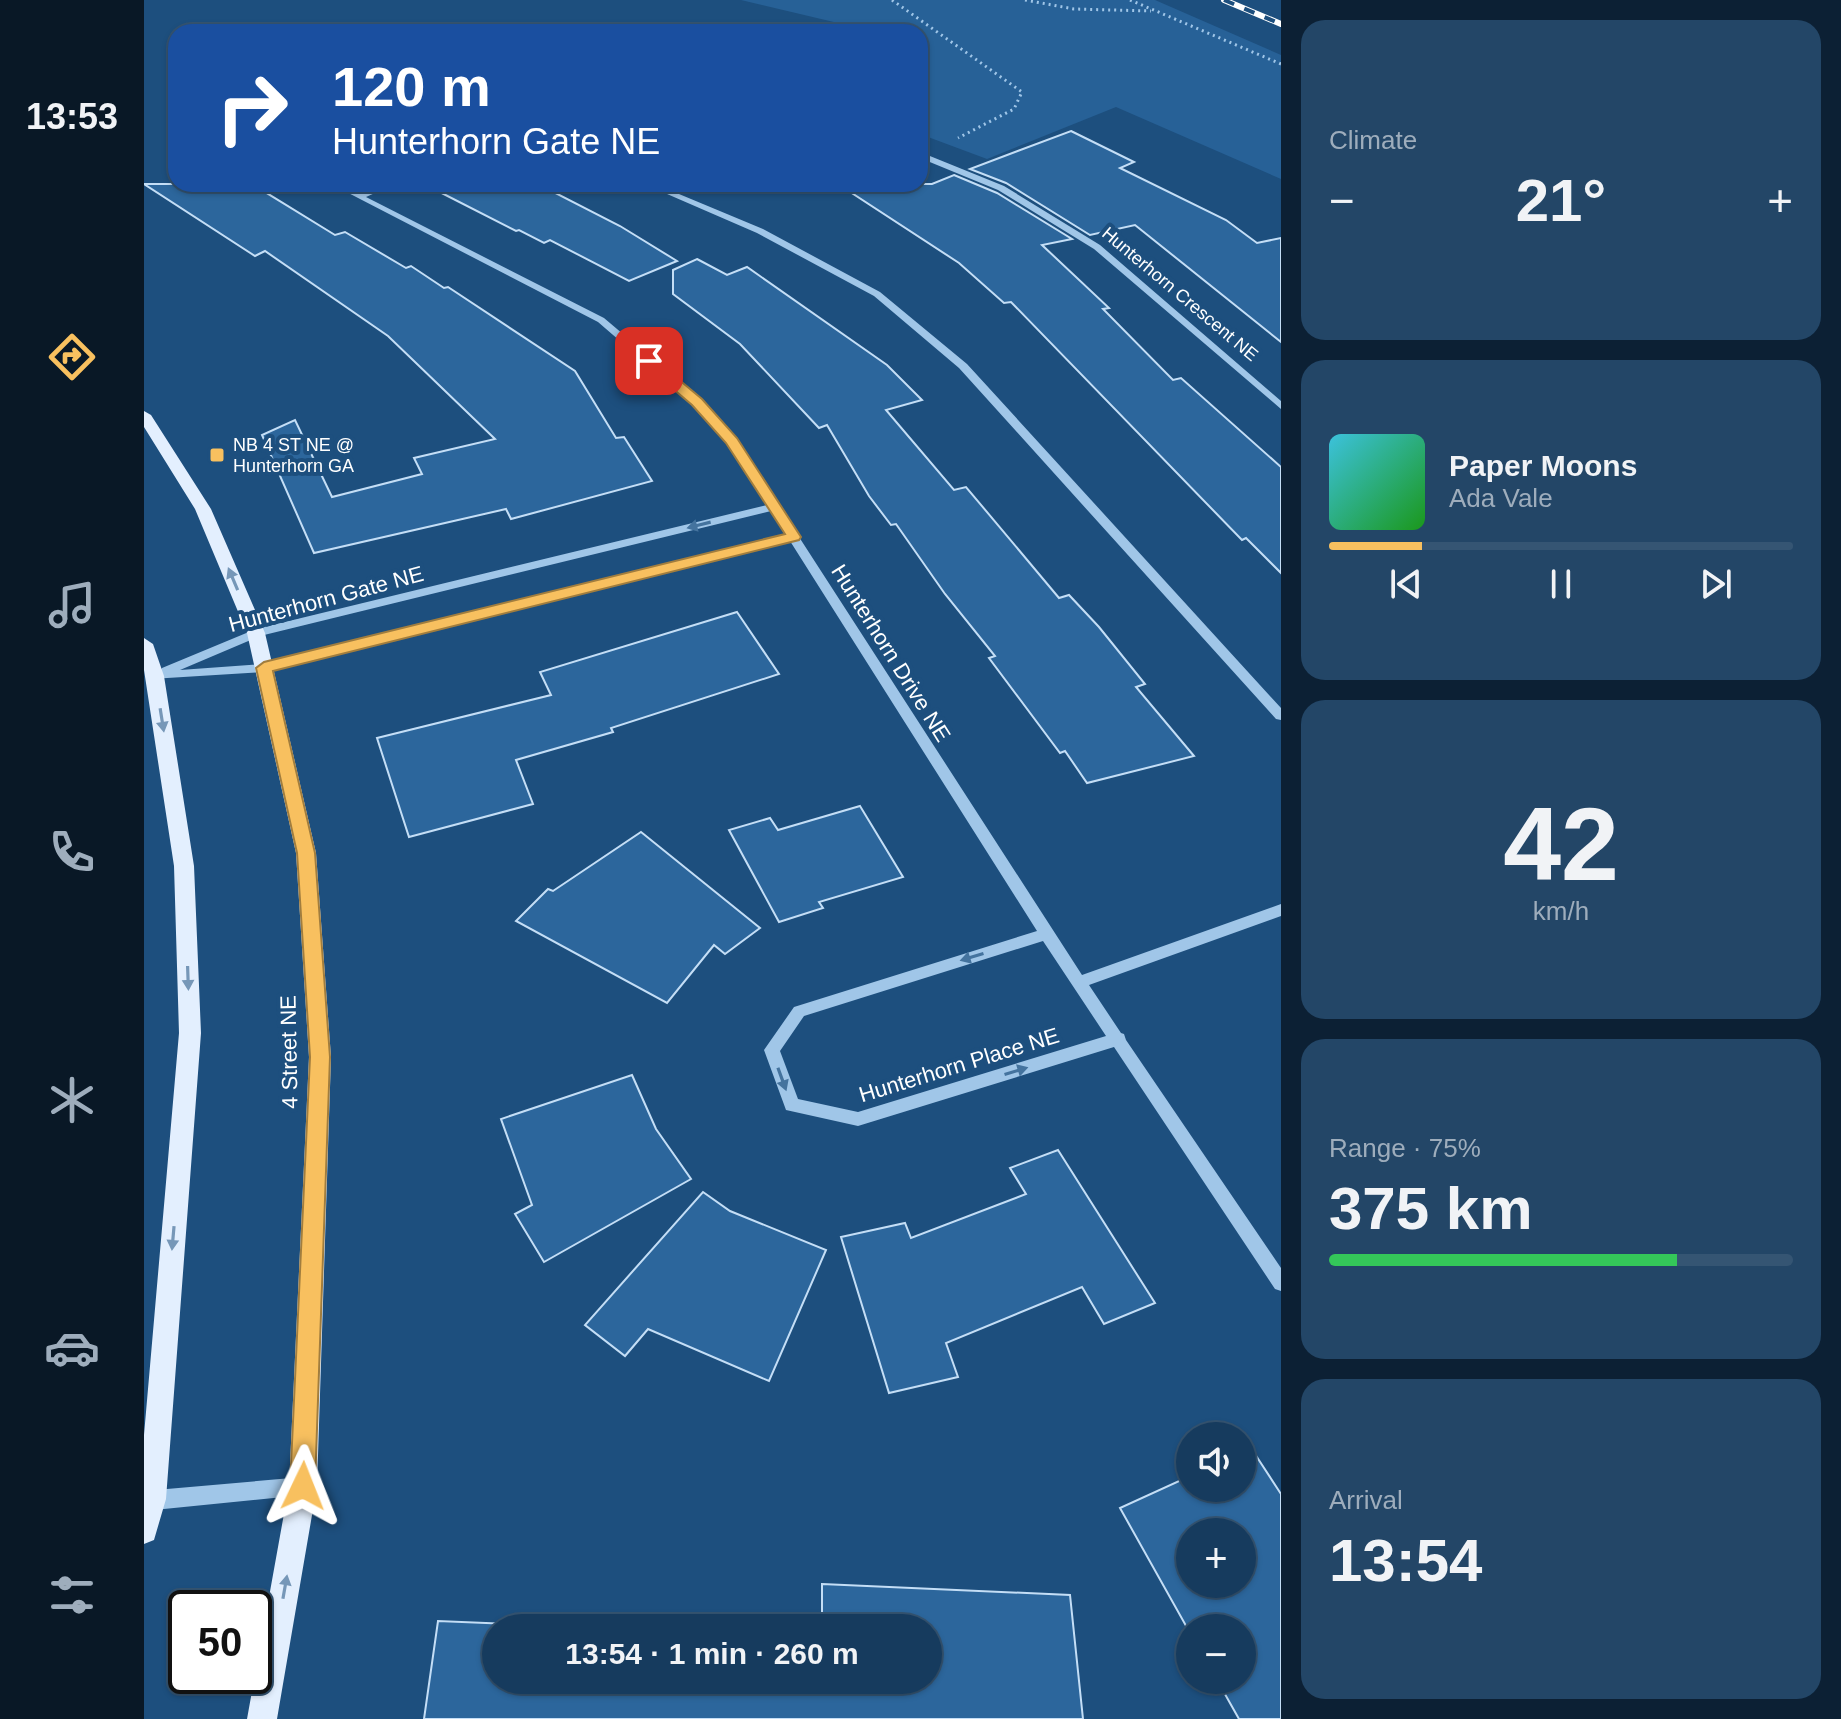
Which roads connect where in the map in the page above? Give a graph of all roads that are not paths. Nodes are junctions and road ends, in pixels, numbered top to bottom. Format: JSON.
{"nodes":[{"id":1,"x":928,"y":158,"type":"edge"},
{"id":2,"x":352,"y":192,"type":"edge"},
{"id":3,"x":370,"y":192,"type":"edge"},
{"id":4,"x":667,"y":192,"type":"edge"},
{"id":5,"x":360,"y":196,"type":"junction"},
{"id":6,"x":1281,"y":406,"type":"edge"},
{"id":7,"x":144,"y":415,"type":"edge"},
{"id":8,"x":775,"y":507,"type":"junction"},
{"id":9,"x":794,"y":537,"type":"junction"},
{"id":10,"x":256,"y":633,"type":"junction"},
{"id":11,"x":144,"y":644,"type":"edge"},
{"id":12,"x":264,"y":668,"type":"junction"},
{"id":13,"x":155,"y":676,"type":"junction"},
{"id":14,"x":1281,"y":716,"type":"edge"},
{"id":15,"x":1281,"y":910,"type":"edge"},
{"id":16,"x":1046,"y":934,"type":"junction"},
{"id":17,"x":1081,"y":982,"type":"junction"},
{"id":18,"x":1119,"y":1039,"type":"junction"},
{"id":19,"x":1281,"y":1283,"type":"edge"},
{"id":20,"x":303,"y":1486,"type":"junction"},
{"id":21,"x":148,"y":1500,"type":"edge"},
{"id":22,"x":144,"y":1530,"type":"edge"},
{"id":23,"x":262,"y":1719,"type":"edge"}],
"edges":[{"from":1,"to":6,"type":"street","name":"Hunterhorn Crescent NE"},
{"from":2,"to":5,"type":"street","name":"Hunterhorn Drive NE"},
{"from":3,"to":5,"type":"street"},
{"from":4,"to":14,"type":"street"},
{"from":5,"to":8,"type":"street","name":"Hunterhorn Drive NE"},
{"from":10,"to":7,"type":"main road","name":"4 Street NE","one_way":true},
{"from":8,"to":9,"type":"street","name":"Hunterhorn Drive NE"},
{"from":8,"to":10,"type":"street","name":"Hunterhorn Gate NE","one_way":true},
{"from":9,"to":12,"type":"street","name":"Hunterhorn Gate NE"},
{"from":9,"to":16,"type":"street","name":"Hunterhorn Drive NE"},
{"from":10,"to":12,"type":"main road","name":"4 Street NE"},
{"from":10,"to":13,"type":"street","name":"Hunterhorn Gate NE"},
{"from":11,"to":13,"type":"main road"},
{"from":12,"to":13,"type":"street","name":"Hunterhorn Gate NE"},
{"from":12,"to":20,"type":"main road","name":"4 Street NE"},
{"from":13,"to":21,"type":"main road","one_way":true},
{"from":15,"to":17,"type":"street"},
{"from":16,"to":17,"type":"street","name":"Hunterhorn Drive NE"},
{"from":16,"to":18,"type":"street","name":"Hunterhorn Place NE","one_way":true},
{"from":17,"to":18,"type":"street","name":"Hunterhorn Drive NE"},
{"from":18,"to":19,"type":"street","name":"Hunterhorn Drive NE"},
{"from":20,"to":21,"type":"street"},
{"from":23,"to":20,"type":"main road","name":"4 Street NE","one_way":true},
{"from":21,"to":22,"type":"main road"}]}
